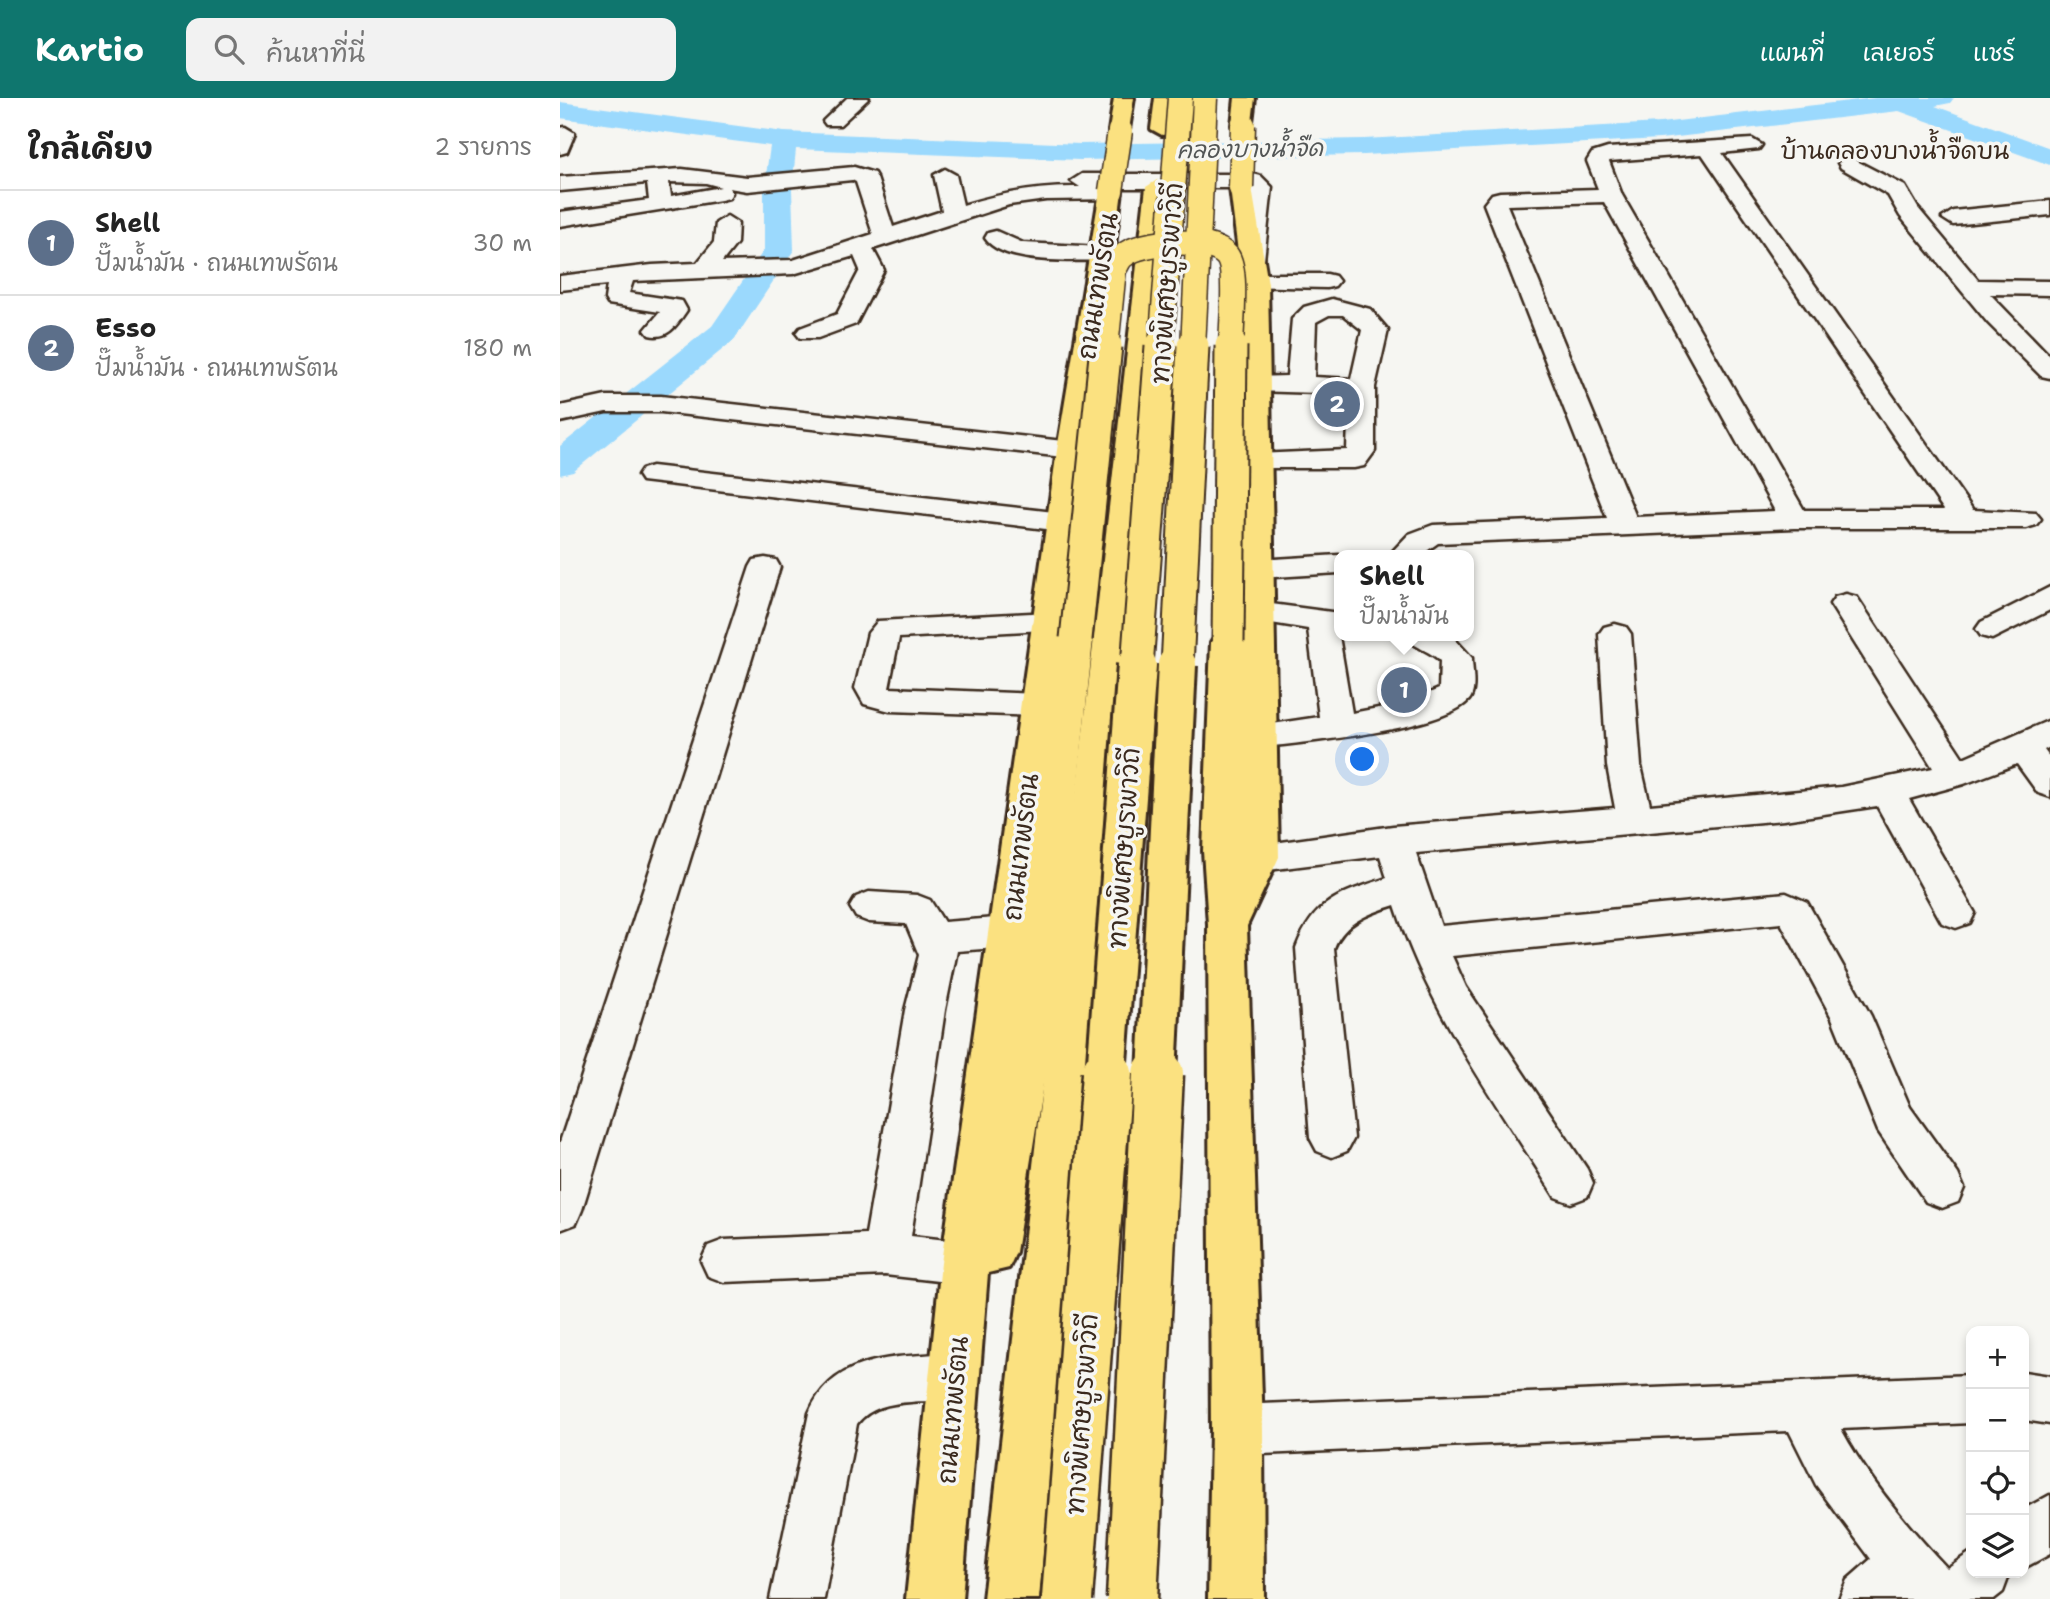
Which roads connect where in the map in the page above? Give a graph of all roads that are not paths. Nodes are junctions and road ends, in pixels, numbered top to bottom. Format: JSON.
{"nodes":[{"id":1,"x":859,"y":98,"type":"edge"},
{"id":2,"x":1124,"y":98,"type":"edge"},
{"id":3,"x":1165,"y":98,"type":"edge"},
{"id":4,"x":1213,"y":98,"type":"edge"},
{"id":5,"x":1245,"y":98,"type":"edge"},
{"id":6,"x":1209,"y":112,"type":"edge"},
{"id":7,"x":1171,"y":113,"type":"edge"},
{"id":8,"x":833,"y":121,"type":"dead end"},
{"id":9,"x":1752,"y":145,"type":"dead end"},
{"id":10,"x":1709,"y":149,"type":"junction"},
{"id":11,"x":1849,"y":163,"type":"dead end"},
{"id":12,"x":945,"y":175,"type":"dead end"},
{"id":13,"x":657,"y":177,"type":"junction"},
{"id":14,"x":560,"y":184,"type":"edge"},
{"id":15,"x":703,"y":187,"type":"junction"},
{"id":16,"x":1225,"y":188,"type":"junction"},
{"id":17,"x":1046,"y":193,"type":"junction"},
{"id":18,"x":1111,"y":193,"type":"junction"},
{"id":19,"x":1611,"y":195,"type":"junction"},
{"id":20,"x":661,"y":205,"type":"junction"},
{"id":21,"x":2050,"y":208,"type":"edge"},
{"id":22,"x":954,"y":214,"type":"junction"},
{"id":23,"x":634,"y":216,"type":"dead end"},
{"id":24,"x":1954,"y":218,"type":"dead end"},
{"id":25,"x":560,"y":219,"type":"edge"},
{"id":26,"x":727,"y":223,"type":"dead end"},
{"id":27,"x":560,"y":225,"type":"edge"},
{"id":28,"x":885,"y":237,"type":"junction"},
{"id":29,"x":996,"y":238,"type":"dead end"},
{"id":30,"x":858,"y":248,"type":"junction"},
{"id":31,"x":1102,"y":254,"type":"junction"},
{"id":32,"x":704,"y":270,"type":"junction"},
{"id":33,"x":1253,"y":270,"type":"junction"},
{"id":34,"x":624,"y":275,"type":"junction"},
{"id":35,"x":1327,"y":281,"type":"dead end"},
{"id":36,"x":560,"y":283,"type":"edge"},
{"id":37,"x":1971,"y":287,"type":"junction"},
{"id":38,"x":2050,"y":288,"type":"edge"},
{"id":39,"x":658,"y":330,"type":"dead end"},
{"id":40,"x":809,"y":333,"type":"dead end"},
{"id":41,"x":2050,"y":370,"type":"edge"},
{"id":42,"x":1255,"y":383,"type":"junction"},
{"id":43,"x":1300,"y":385,"type":"junction"},
{"id":44,"x":1363,"y":387,"type":"junction"},
{"id":45,"x":560,"y":414,"type":"edge"},
{"id":46,"x":1072,"y":450,"type":"junction"},
{"id":47,"x":1256,"y":461,"type":"junction"},
{"id":48,"x":652,"y":475,"type":"dead end"},
{"id":49,"x":1964,"y":518,"type":"junction"},
{"id":50,"x":1794,"y":519,"type":"junction"},
{"id":51,"x":2026,"y":519,"type":"dead end"},
{"id":52,"x":1063,"y":522,"type":"junction"},
{"id":53,"x":1625,"y":525,"type":"junction"},
{"id":54,"x":1409,"y":550,"type":"edge"},
{"id":55,"x":1334,"y":564,"type":"edge"},
{"id":56,"x":765,"y":567,"type":"dead end"},
{"id":57,"x":1257,"y":569,"type":"junction"},
{"id":58,"x":2050,"y":597,"type":"edge"},
{"id":59,"x":1846,"y":604,"type":"dead end"},
{"id":60,"x":1257,"y":611,"type":"junction"},
{"id":61,"x":1331,"y":622,"type":"edge"},
{"id":62,"x":1992,"y":629,"type":"dead end"},
{"id":63,"x":1063,"y":631,"type":"junction"},
{"id":64,"x":1615,"y":634,"type":"dead end"},
{"id":65,"x":1436,"y":641,"type":"edge"},
{"id":66,"x":1038,"y":705,"type":"junction"},
{"id":67,"x":1337,"y":725,"type":"junction"},
{"id":68,"x":1258,"y":736,"type":"junction"},
{"id":69,"x":2037,"y":740,"type":"edge"},
{"id":70,"x":1954,"y":772,"type":"junction"},
{"id":71,"x":2050,"y":784,"type":"edge"},
{"id":72,"x":1886,"y":790,"type":"junction"},
{"id":73,"x":1635,"y":819,"type":"junction"},
{"id":74,"x":1392,"y":840,"type":"junction"},
{"id":75,"x":1259,"y":856,"type":"junction"},
{"id":76,"x":1408,"y":886,"type":"junction"},
{"id":77,"x":869,"y":907,"type":"dead end"},
{"id":78,"x":1956,"y":913,"type":"dead end"},
{"id":79,"x":1227,"y":926,"type":"junction"},
{"id":80,"x":1008,"y":932,"type":"junction"},
{"id":81,"x":933,"y":938,"type":"junction"},
{"id":82,"x":1427,"y":943,"type":"junction"},
{"id":83,"x":1332,"y":1138,"type":"dead end"},
{"id":84,"x":1571,"y":1183,"type":"dead end"},
{"id":85,"x":1942,"y":1188,"type":"dead end"},
{"id":86,"x":560,"y":1209,"type":"edge"},
{"id":87,"x":884,"y":1254,"type":"junction"},
{"id":88,"x":724,"y":1261,"type":"dead end"},
{"id":89,"x":965,"y":1263,"type":"junction"},
{"id":90,"x":955,"y":1377,"type":"junction"},
{"id":91,"x":2029,"y":1397,"type":"edge"},
{"id":92,"x":1966,"y":1399,"type":"edge"},
{"id":93,"x":2050,"y":1399,"type":"edge"},
{"id":94,"x":1803,"y":1406,"type":"junction"},
{"id":95,"x":1237,"y":1430,"type":"junction"},
{"id":96,"x":2050,"y":1521,"type":"edge"},
{"id":97,"x":2029,"y":1538,"type":"edge"},
{"id":98,"x":940,"y":1551,"type":"junction"},
{"id":99,"x":1978,"y":1578,"type":"edge"},
{"id":100,"x":1923,"y":1581,"type":"edge"},
{"id":101,"x":797,"y":1599,"type":"edge"},
{"id":102,"x":934,"y":1599,"type":"edge"},
{"id":103,"x":1011,"y":1599,"type":"edge"},
{"id":104,"x":1067,"y":1599,"type":"edge"},
{"id":105,"x":1132,"y":1599,"type":"edge"},
{"id":106,"x":1156,"y":1599,"type":"edge"},
{"id":107,"x":1236,"y":1599,"type":"edge"},
{"id":108,"x":1866,"y":1599,"type":"edge"},
{"id":109,"x":1951,"y":1599,"type":"edge"}],
"edges":[{"from":1,"to":8,"type":"street"},
{"from":2,"to":18,"type":"main road","name":"ถนนเทพรัตน","bridge":true},
{"from":3,"to":7,"type":"main road","name":"ถนนเทพรัตน"},
{"from":4,"to":6,"type":"main road"},
{"from":5,"to":16,"type":"main road","bridge":true},
{"from":6,"to":16,"type":"main road"},
{"from":6,"to":105,"type":"main road","name":"ทางพิเศษบูรพาวิถี","bridge":true},
{"from":7,"to":103,"type":"main road","name":"ถนนเทพรัตน"},
{"from":7,"to":104,"type":"main road","name":"ทางพิเศษบูรพาวิถี","bridge":true},
{"from":9,"to":10,"type":"street"},
{"from":10,"to":19,"type":"street"},
{"from":10,"to":49,"type":"street"},
{"from":11,"to":37,"type":"street"},
{"from":12,"to":22,"type":"street"},
{"from":13,"to":14,"type":"street"},
{"from":13,"to":15,"type":"street"},
{"from":13,"to":20,"type":"street"},
{"from":15,"to":20,"type":"street"},
{"from":15,"to":28,"type":"street"},
{"from":16,"to":33,"type":"main road"},
{"from":16,"to":106,"type":"main road"},
{"from":17,"to":18,"type":"street"},
{"from":17,"to":22,"type":"street"},
{"from":17,"to":33,"type":"street"},
{"from":18,"to":31,"type":"main road","name":"ถนนเทพรัตน"},
{"from":19,"to":50,"type":"street"},
{"from":19,"to":53,"type":"street"},
{"from":20,"to":25,"type":"street"},
{"from":21,"to":24,"type":"street"},
{"from":22,"to":28,"type":"street"},
{"from":23,"to":27,"type":"street"},
{"from":26,"to":32,"type":"street"},
{"from":28,"to":30,"type":"street"},
{"from":29,"to":31,"type":"street"},
{"from":30,"to":32,"type":"street"},
{"from":30,"to":40,"type":"street"},
{"from":31,"to":46,"type":"main road","name":"ถนนเทพรัตน"},
{"from":32,"to":34,"type":"street"},
{"from":33,"to":35,"type":"street"},
{"from":33,"to":42,"type":"main road"},
{"from":34,"to":36,"type":"street"},
{"from":34,"to":39,"type":"street"},
{"from":37,"to":38,"type":"street"},
{"from":37,"to":41,"type":"street"},
{"from":42,"to":43,"type":"street"},
{"from":42,"to":47,"type":"main road"},
{"from":43,"to":44,"type":"street"},
{"from":43,"to":44,"type":"street"},
{"from":44,"to":47,"type":"lane"},
{"from":45,"to":46,"type":"street"},
{"from":46,"to":52,"type":"main road","name":"ถนนเทพรัตน"},
{"from":47,"to":57,"type":"main road"},
{"from":48,"to":52,"type":"street"},
{"from":49,"to":50,"type":"street"},
{"from":49,"to":51,"type":"lane"},
{"from":50,"to":53,"type":"street"},
{"from":52,"to":63,"type":"main road","name":"ถนนเทพรัตน"},
{"from":53,"to":54,"type":"street"},
{"from":55,"to":57,"type":"street"},
{"from":56,"to":86,"type":"street"},
{"from":57,"to":60,"type":"main road"},
{"from":58,"to":62,"type":"street"},
{"from":59,"to":70,"type":"street"},
{"from":60,"to":61,"type":"street"},
{"from":60,"to":68,"type":"main road"},
{"from":61,"to":67,"type":"street"},
{"from":63,"to":66,"type":"main road","name":"ถนนเทพรัตน"},
{"from":63,"to":66,"type":"lane"},
{"from":63,"to":79,"type":"main road","bridge":true},
{"from":63,"to":98,"type":"main road"},
{"from":64,"to":73,"type":"street"},
{"from":65,"to":67,"type":"street"},
{"from":66,"to":80,"type":"main road","name":"ถนนเทพรัตน"},
{"from":67,"to":68,"type":"street"},
{"from":68,"to":75,"type":"main road"},
{"from":69,"to":70,"type":"street"},
{"from":69,"to":71,"type":"street"},
{"from":70,"to":72,"type":"street"},
{"from":72,"to":73,"type":"street"},
{"from":72,"to":78,"type":"street"},
{"from":73,"to":74,"type":"street"},
{"from":74,"to":75,"type":"street"},
{"from":74,"to":76,"type":"street"},
{"from":75,"to":79,"type":"main road"},
{"from":76,"to":82,"type":"street"},
{"from":76,"to":83,"type":"street"},
{"from":77,"to":81,"type":"street"},
{"from":79,"to":95,"type":"main road"},
{"from":80,"to":81,"type":"street"},
{"from":80,"to":89,"type":"main road","name":"ถนนเทพรัตน"},
{"from":81,"to":87,"type":"street"},
{"from":82,"to":84,"type":"street"},
{"from":82,"to":85,"type":"street"},
{"from":87,"to":88,"type":"street"},
{"from":87,"to":89,"type":"street"},
{"from":89,"to":90,"type":"main road","name":"ถนนเทพรัตน"},
{"from":90,"to":98,"type":"main road","name":"ถนนเทพรัตน"},
{"from":90,"to":101,"type":"street"},
{"from":91,"to":93,"type":"street"},
{"from":92,"to":94,"type":"street"},
{"from":94,"to":95,"type":"street"},
{"from":94,"to":100,"type":"street"},
{"from":95,"to":107,"type":"main road"},
{"from":96,"to":97,"type":"street"},
{"from":98,"to":102,"type":"main road","name":"ถนนเทพรัตน"},
{"from":99,"to":109,"type":"street"},
{"from":100,"to":108,"type":"street"}]}
